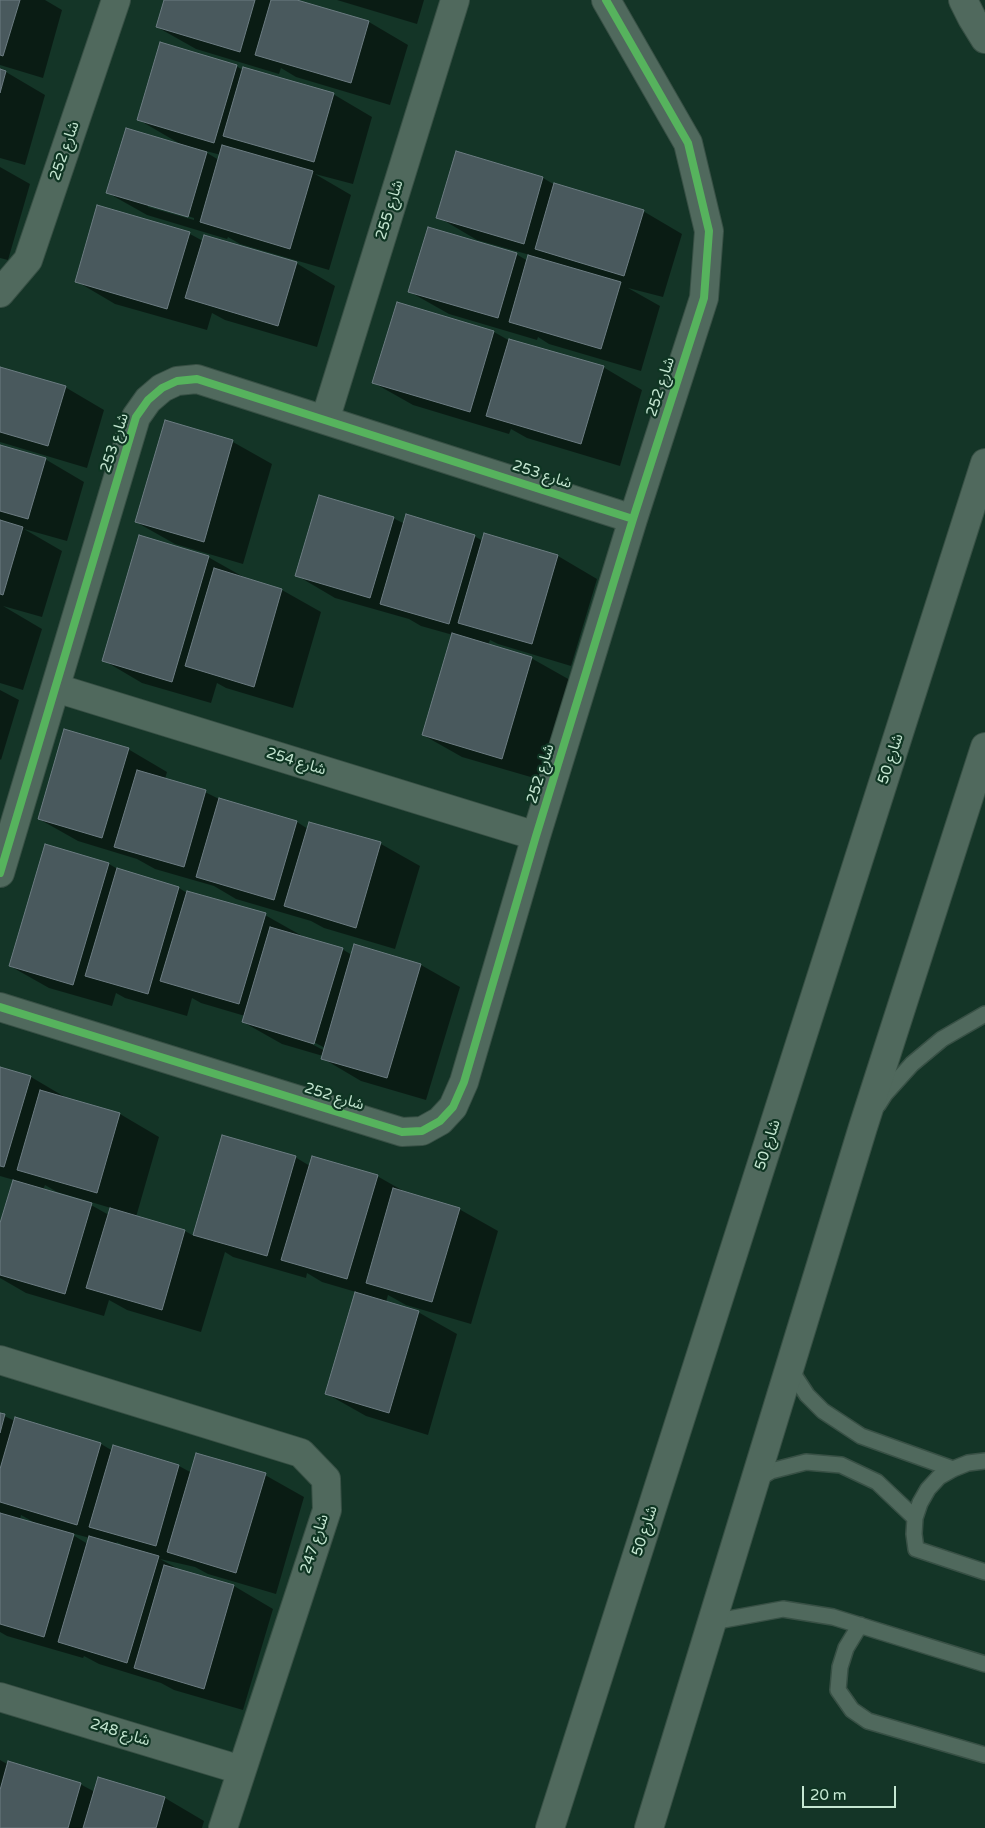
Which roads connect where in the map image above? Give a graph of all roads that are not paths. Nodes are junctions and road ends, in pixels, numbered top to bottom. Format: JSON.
{"nodes":[{"id":1,"x":116,"y":0,"type":"edge"},
{"id":2,"x":455,"y":0,"type":"edge"},
{"id":3,"x":606,"y":0,"type":"edge"},
{"id":4,"x":973,"y":19,"type":"edge"},
{"id":5,"x":985,"y":54,"type":"edge"},
{"id":6,"x":0,"y":294,"type":"edge"},
{"id":7,"x":325,"y":420,"type":"junction"},
{"id":8,"x":985,"y":462,"type":"edge"},
{"id":9,"x":633,"y":519,"type":"junction"},
{"id":10,"x":56,"y":688,"type":"junction"},
{"id":11,"x":985,"y":747,"type":"edge"},
{"id":12,"x":536,"y":836,"type":"junction"},
{"id":13,"x":0,"y":873,"type":"edge"},
{"id":14,"x":0,"y":1007,"type":"edge"},
{"id":15,"x":985,"y":1014,"type":"edge"},
{"id":16,"x":863,"y":1128,"type":"junction"},
{"id":17,"x":0,"y":1360,"type":"edge"},
{"id":18,"x":790,"y":1369,"type":"junction"},
{"id":19,"x":985,"y":1461,"type":"edge"},
{"id":20,"x":953,"y":1468,"type":"junction"},
{"id":21,"x":756,"y":1480,"type":"junction"},
{"id":22,"x":915,"y":1518,"type":"junction"},
{"id":23,"x":985,"y":1572,"type":"edge"},
{"id":24,"x":712,"y":1622,"type":"junction"},
{"id":25,"x":860,"y":1625,"type":"junction"},
{"id":26,"x":985,"y":1664,"type":"edge"},
{"id":27,"x":0,"y":1697,"type":"edge"},
{"id":28,"x":985,"y":1755,"type":"edge"},
{"id":29,"x":241,"y":1770,"type":"junction"},
{"id":30,"x":223,"y":1828,"type":"edge"},
{"id":31,"x":550,"y":1828,"type":"edge"},
{"id":32,"x":649,"y":1828,"type":"edge"}],
"edges":[{"from":1,"to":6,"type":"street","name":"شارع 252"},
{"from":2,"to":7,"type":"street","name":"شارع 255"},
{"from":3,"to":9,"type":"street","name":"شارع 252"},
{"from":4,"to":5,"type":"street"},
{"from":7,"to":9,"type":"street","name":"شارع 253"},
{"from":7,"to":10,"type":"street","name":"شارع 253"},
{"from":8,"to":31,"type":"street","name":"شارع 50"},
{"from":9,"to":12,"type":"street","name":"شارع 252"},
{"from":10,"to":12,"type":"street","name":"شارع 254"},
{"from":10,"to":13,"type":"street","name":"شارع 253"},
{"from":11,"to":16,"type":"street"},
{"from":12,"to":14,"type":"street","name":"شارع 252"},
{"from":15,"to":16,"type":"lane"},
{"from":16,"to":18,"type":"street"},
{"from":17,"to":29,"type":"street","name":"شارع 247"},
{"from":18,"to":20,"type":"lane"},
{"from":18,"to":21,"type":"street"},
{"from":19,"to":20,"type":"lane"},
{"from":20,"to":22,"type":"lane"},
{"from":21,"to":22,"type":"lane"},
{"from":21,"to":24,"type":"street"},
{"from":22,"to":23,"type":"lane"},
{"from":24,"to":25,"type":"lane"},
{"from":24,"to":32,"type":"street"},
{"from":25,"to":26,"type":"lane"},
{"from":25,"to":28,"type":"lane"},
{"from":27,"to":29,"type":"street","name":"شارع 248"},
{"from":29,"to":30,"type":"street","name":"شارع 247"}]}
